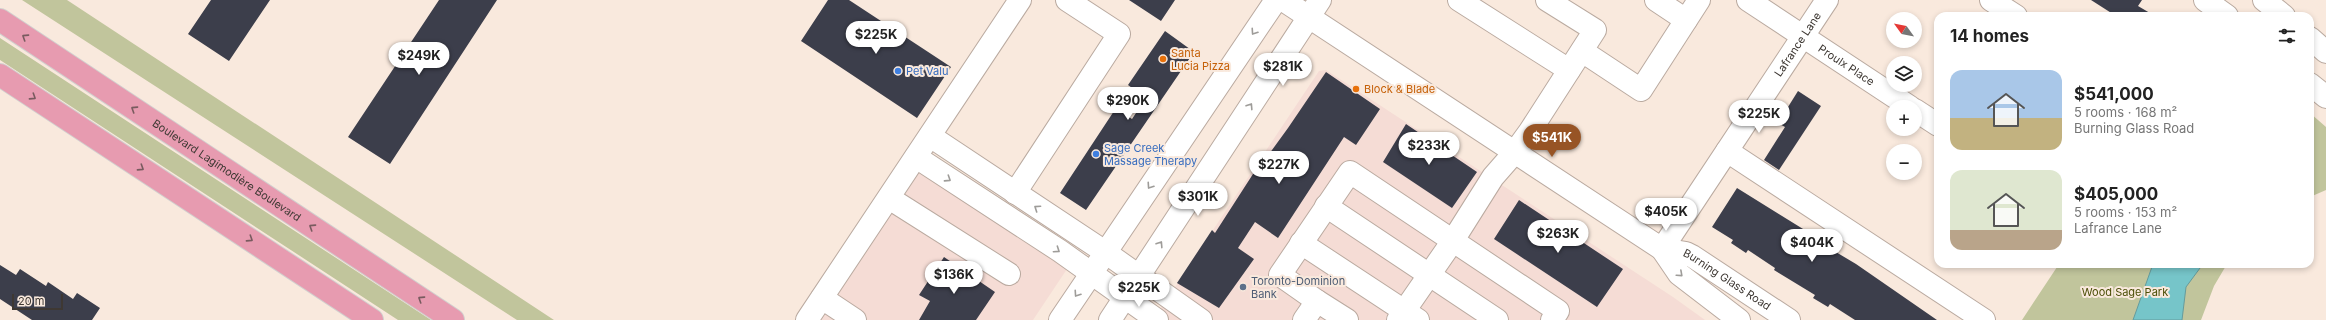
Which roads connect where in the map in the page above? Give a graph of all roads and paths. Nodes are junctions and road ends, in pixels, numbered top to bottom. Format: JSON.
{"nodes":[{"id":1,"x":1020,"y":0,"type":"edge"},
{"id":2,"x":1067,"y":0,"type":"edge"},
{"id":3,"x":1276,"y":0,"type":"edge"},
{"id":4,"x":1283,"y":0,"type":"edge"},
{"id":5,"x":1459,"y":0,"type":"edge"},
{"id":6,"x":1547,"y":0,"type":"edge"},
{"id":7,"x":1656,"y":0,"type":"edge"},
{"id":8,"x":1699,"y":0,"type":"edge"},
{"id":9,"x":1748,"y":0,"type":"edge"},
{"id":10,"x":1827,"y":0,"type":"edge"},
{"id":11,"x":1992,"y":0,"type":"edge"},
{"id":12,"x":2264,"y":0,"type":"edge"},
{"id":13,"x":1314,"y":8,"type":"edge"},
{"id":14,"x":2010,"y":12,"type":"edge"},
{"id":15,"x":2279,"y":12,"type":"edge"},
{"id":16,"x":0,"y":20,"type":"edge"},
{"id":17,"x":1686,"y":20,"type":"junction"},
{"id":18,"x":1803,"y":38,"type":"junction"},
{"id":19,"x":2314,"y":42,"type":"edge"},
{"id":20,"x":1582,"y":52,"type":"junction"},
{"id":21,"x":2326,"y":52,"type":"edge"},
{"id":22,"x":1569,"y":70,"type":"junction"},
{"id":23,"x":0,"y":75,"type":"edge"},
{"id":24,"x":2314,"y":87,"type":"edge"},
{"id":25,"x":2326,"y":97,"type":"edge"},
{"id":26,"x":1899,"y":100,"type":"edge"},
{"id":27,"x":1922,"y":115,"type":"edge"},
{"id":28,"x":1934,"y":122,"type":"edge"},
{"id":29,"x":930,"y":136,"type":"junction"},
{"id":30,"x":1727,"y":151,"type":"junction"},
{"id":31,"x":1514,"y":153,"type":"junction"},
{"id":32,"x":916,"y":157,"type":"junction"},
{"id":33,"x":1014,"y":193,"type":"junction"},
{"id":34,"x":889,"y":198,"type":"junction"},
{"id":35,"x":1326,"y":206,"type":"junction"},
{"id":36,"x":1452,"y":242,"type":"junction"},
{"id":37,"x":1301,"y":243,"type":"junction"},
{"id":38,"x":1662,"y":249,"type":"junction"},
{"id":39,"x":1105,"y":252,"type":"junction"},
{"id":40,"x":1091,"y":273,"type":"junction"},
{"id":41,"x":1009,"y":274,"type":"dead end"},
{"id":42,"x":1429,"y":275,"type":"junction"},
{"id":43,"x":1139,"y":277,"type":"junction"},
{"id":44,"x":1125,"y":297,"type":"junction"},
{"id":45,"x":822,"y":298,"type":"junction"},
{"id":46,"x":1317,"y":301,"type":"junction"},
{"id":47,"x":1407,"y":317,"type":"edge"},
{"id":48,"x":372,"y":320,"type":"edge"},
{"id":49,"x":453,"y":320,"type":"edge"},
{"id":50,"x":807,"y":320,"type":"edge"},
{"id":51,"x":855,"y":320,"type":"edge"},
{"id":52,"x":1060,"y":320,"type":"edge"},
{"id":53,"x":1110,"y":320,"type":"edge"},
{"id":54,"x":1157,"y":320,"type":"edge"},
{"id":55,"x":1201,"y":320,"type":"edge"},
{"id":56,"x":1304,"y":320,"type":"edge"},
{"id":57,"x":1347,"y":320,"type":"edge"},
{"id":58,"x":1497,"y":320,"type":"edge"},
{"id":59,"x":1552,"y":320,"type":"edge"},
{"id":60,"x":1739,"y":320,"type":"edge"},
{"id":61,"x":1789,"y":320,"type":"edge"},
{"id":62,"x":1984,"y":320,"type":"edge"}],
"edges":[{"from":1,"to":29,"type":"street"},
{"from":2,"to":33,"type":"street"},
{"from":3,"to":39,"type":"street","one_way":true},
{"from":4,"to":13,"type":"street","name":"Burning Glass Road"},
{"from":5,"to":22,"type":"street"},
{"from":6,"to":20,"type":"street"},
{"from":7,"to":17,"type":"street"},
{"from":8,"to":17,"type":"street"},
{"from":9,"to":18,"type":"street","name":"Proulx Place"},
{"from":10,"to":18,"type":"street","name":"Lafrance Lane"},
{"from":11,"to":14,"type":"street"},
{"from":12,"to":15,"type":"street"},
{"from":13,"to":31,"type":"street","name":"Burning Glass Road"},
{"from":43,"to":13,"type":"street","one_way":true},
{"from":49,"to":16,"type":"main road","name":"Boulevard Lagimodière Boulevard","one_way":true},
{"from":17,"to":20,"type":"street"},
{"from":18,"to":26,"type":"street","name":"Proulx Place"},
{"from":18,"to":30,"type":"street","name":"Lafrance Lane"},
{"from":19,"to":21,"type":"street"},
{"from":20,"to":22,"type":"street"},
{"from":22,"to":31,"type":"street"},
{"from":23,"to":48,"type":"main road","one_way":true},
{"from":24,"to":25,"type":"street"},
{"from":27,"to":28,"type":"street"},
{"from":29,"to":32,"type":"street"},
{"from":29,"to":33,"type":"street"},
{"from":30,"to":38,"type":"street","name":"Lafrance Lane"},
{"from":30,"to":62,"type":"street"},
{"from":31,"to":36,"type":"street"},
{"from":31,"to":38,"type":"street","name":"Burning Glass Road"},
{"from":32,"to":34,"type":"street"},
{"from":32,"to":40,"type":"street","one_way":true},
{"from":39,"to":33,"type":"street","one_way":true},
{"from":34,"to":41,"type":"street"},
{"from":34,"to":45,"type":"street"},
{"from":35,"to":36,"type":"street"},
{"from":35,"to":37,"type":"street"},
{"from":35,"to":42,"type":"street"},
{"from":36,"to":42,"type":"street"},
{"from":36,"to":59,"type":"street"},
{"from":37,"to":46,"type":"street"},
{"from":37,"to":47,"type":"street"},
{"from":38,"to":60,"type":"street","name":"Burning Glass Road","one_way":true},
{"from":38,"to":61,"type":"street","name":"Burning Glass Road"},
{"from":39,"to":40,"type":"street"},
{"from":39,"to":43,"type":"street"},
{"from":40,"to":44,"type":"street"},
{"from":40,"to":52,"type":"street","one_way":true},
{"from":42,"to":47,"type":"street"},
{"from":42,"to":58,"type":"street"},
{"from":43,"to":44,"type":"street"},
{"from":43,"to":55,"type":"street"},
{"from":44,"to":53,"type":"street"},
{"from":44,"to":54,"type":"street"},
{"from":45,"to":50,"type":"street"},
{"from":45,"to":51,"type":"street"},
{"from":46,"to":56,"type":"street"},
{"from":46,"to":57,"type":"street"}]}
